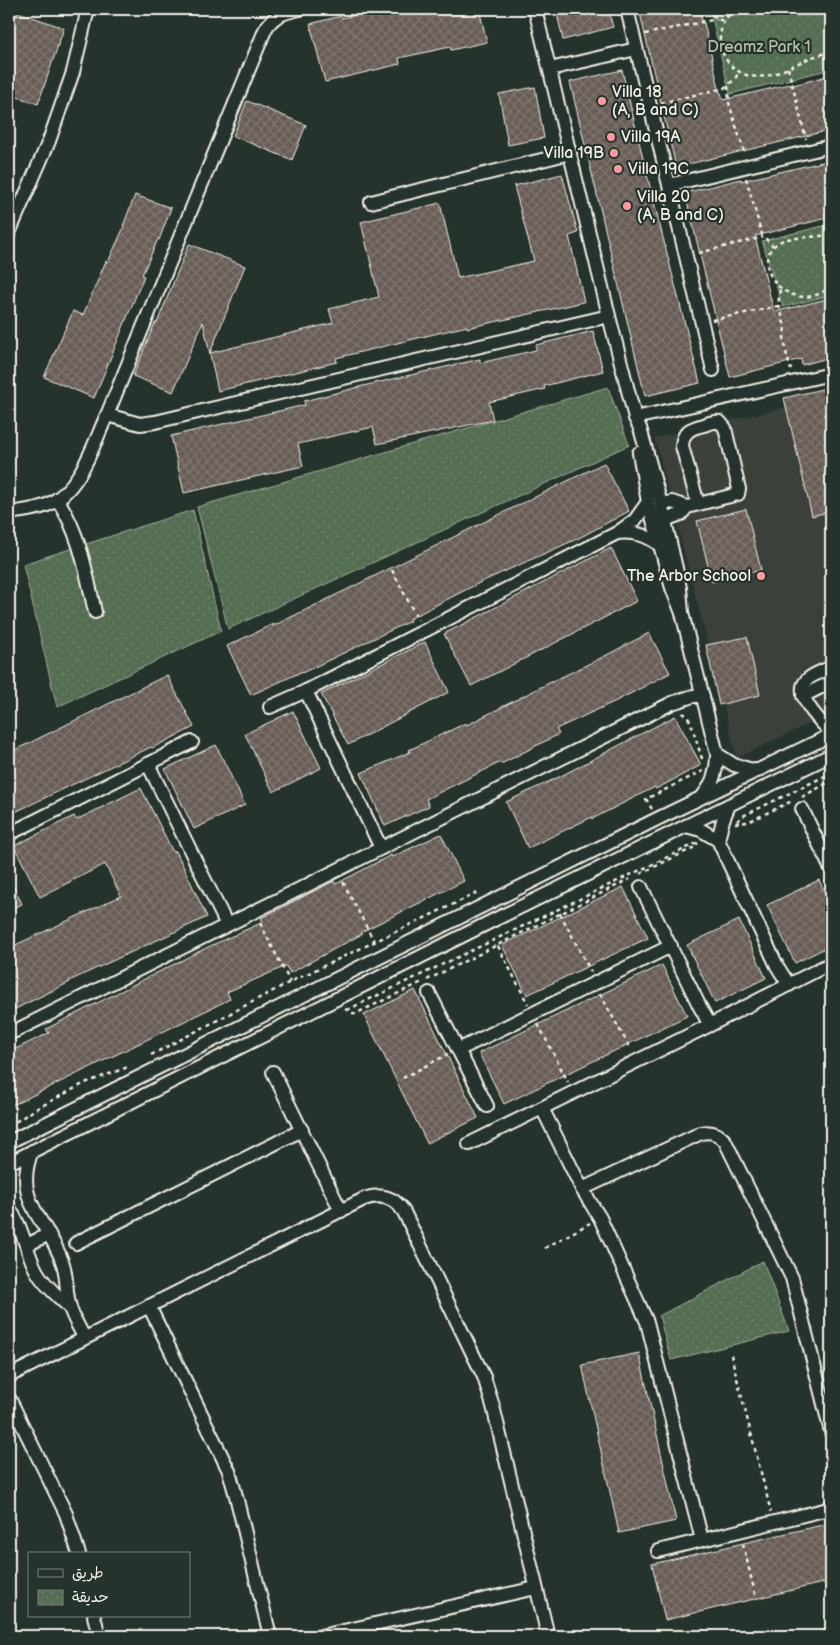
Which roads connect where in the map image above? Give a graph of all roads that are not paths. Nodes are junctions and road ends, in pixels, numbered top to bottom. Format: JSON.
{"nodes":[{"id":1,"x":88,"y":9,"type":"edge"},
{"id":2,"x":300,"y":9,"type":"edge"},
{"id":3,"x":535,"y":9,"type":"edge"},
{"id":4,"x":627,"y":9,"type":"edge"},
{"id":5,"x":635,"y":43,"type":"junction"},
{"id":6,"x":550,"y":69,"type":"junction"},
{"id":7,"x":831,"y":146,"type":"edge"},
{"id":8,"x":570,"y":154,"type":"junction"},
{"id":9,"x":669,"y":185,"type":"junction"},
{"id":10,"x":371,"y":202,"type":"dead end"},
{"id":11,"x":9,"y":232,"type":"edge"},
{"id":12,"x":609,"y":316,"type":"junction"},
{"id":13,"x":713,"y":370,"type":"dead end"},
{"id":14,"x":831,"y":374,"type":"edge"},
{"id":15,"x":107,"y":415,"type":"junction"},
{"id":16,"x":635,"y":418,"type":"junction"},
{"id":17,"x":57,"y":499,"type":"junction"},
{"id":18,"x":655,"y":503,"type":"junction"},
{"id":19,"x":692,"y":506,"type":"junction"},
{"id":20,"x":9,"y":513,"type":"edge"},
{"id":21,"x":665,"y":520,"type":"junction"},
{"id":22,"x":617,"y":533,"type":"junction"},
{"id":23,"x":660,"y":545,"type":"junction"},
{"id":24,"x":96,"y":612,"type":"dead end"},
{"id":25,"x":682,"y":612,"type":"junction"},
{"id":26,"x":831,"y":668,"type":"edge"},
{"id":27,"x":831,"y":682,"type":"edge"},
{"id":28,"x":306,"y":691,"type":"junction"},
{"id":29,"x":703,"y":696,"type":"junction"},
{"id":30,"x":804,"y":696,"type":"junction"},
{"id":31,"x":270,"y":707,"type":"dead end"},
{"id":32,"x":831,"y":734,"type":"edge"},
{"id":33,"x":192,"y":742,"type":"dead end"},
{"id":34,"x":717,"y":754,"type":"junction"},
{"id":35,"x":831,"y":755,"type":"edge"},
{"id":36,"x":148,"y":764,"type":"junction"},
{"id":37,"x":757,"y":771,"type":"junction"},
{"id":38,"x":703,"y":797,"type":"junction"},
{"id":39,"x":729,"y":805,"type":"junction"},
{"id":40,"x":802,"y":809,"type":"dead end"},
{"id":41,"x":686,"y":826,"type":"junction"},
{"id":42,"x":9,"y":834,"type":"edge"},
{"id":43,"x":711,"y":836,"type":"junction"},
{"id":44,"x":381,"y":848,"type":"junction"},
{"id":45,"x":831,"y":867,"type":"edge"},
{"id":46,"x":641,"y":887,"type":"dead end"},
{"id":47,"x":227,"y":924,"type":"junction"},
{"id":48,"x":671,"y":946,"type":"junction"},
{"id":49,"x":831,"y":963,"type":"edge"},
{"id":50,"x":789,"y":985,"type":"junction"},
{"id":51,"x":429,"y":993,"type":"dead end"},
{"id":52,"x":710,"y":1025,"type":"junction"},
{"id":53,"x":9,"y":1034,"type":"edge"},
{"id":54,"x":458,"y":1050,"type":"junction"},
{"id":55,"x":273,"y":1072,"type":"dead end"},
{"id":56,"x":487,"y":1106,"type":"dead end"},
{"id":57,"x":542,"y":1108,"type":"junction"},
{"id":58,"x":302,"y":1130,"type":"junction"},
{"id":59,"x":9,"y":1142,"type":"edge"},
{"id":60,"x":469,"y":1144,"type":"dead end"},
{"id":61,"x":32,"y":1151,"type":"junction"},
{"id":62,"x":9,"y":1163,"type":"edge"},
{"id":63,"x":582,"y":1189,"type":"junction"},
{"id":64,"x":9,"y":1208,"type":"edge"},
{"id":65,"x":341,"y":1210,"type":"junction"},
{"id":66,"x":48,"y":1234,"type":"junction"},
{"id":67,"x":76,"y":1243,"type":"dead end"},
{"id":68,"x":27,"y":1245,"type":"junction"},
{"id":69,"x":149,"y":1306,"type":"junction"},
{"id":70,"x":70,"y":1307,"type":"junction"},
{"id":71,"x":84,"y":1338,"type":"junction"},
{"id":72,"x":9,"y":1376,"type":"edge"},
{"id":73,"x":9,"y":1398,"type":"edge"},
{"id":74,"x":831,"y":1432,"type":"edge"},
{"id":75,"x":831,"y":1506,"type":"edge"},
{"id":76,"x":702,"y":1540,"type":"junction"},
{"id":77,"x":658,"y":1551,"type":"dead end"},
{"id":78,"x":78,"y":1552,"type":"edge"},
{"id":79,"x":536,"y":1588,"type":"junction"},
{"id":80,"x":94,"y":1618,"type":"edge"},
{"id":81,"x":99,"y":1636,"type":"edge"},
{"id":82,"x":270,"y":1636,"type":"edge"},
{"id":83,"x":321,"y":1636,"type":"edge"},
{"id":84,"x":548,"y":1636,"type":"edge"}],
"edges":[{"from":1,"to":11,"type":"street"},
{"from":2,"to":15,"type":"street"},
{"from":3,"to":6,"type":"street"},
{"from":4,"to":5,"type":"street"},
{"from":5,"to":6,"type":"street"},
{"from":5,"to":9,"type":"street"},
{"from":6,"to":8,"type":"street"},
{"from":7,"to":9,"type":"street"},
{"from":8,"to":10,"type":"street"},
{"from":8,"to":12,"type":"street"},
{"from":9,"to":13,"type":"street"},
{"from":12,"to":15,"type":"street"},
{"from":12,"to":16,"type":"street"},
{"from":14,"to":16,"type":"street"},
{"from":15,"to":17,"type":"street"},
{"from":16,"to":18,"type":"street"},
{"from":17,"to":20,"type":"street"},
{"from":17,"to":24,"type":"street"},
{"from":18,"to":19,"type":"street"},
{"from":18,"to":21,"type":"street"},
{"from":18,"to":22,"type":"street"},
{"from":18,"to":23,"type":"street"},
{"from":19,"to":19,"type":"street"},
{"from":19,"to":21,"type":"street"},
{"from":21,"to":25,"type":"street"},
{"from":22,"to":23,"type":"street"},
{"from":22,"to":28,"type":"street"},
{"from":23,"to":25,"type":"street"},
{"from":25,"to":29,"type":"street"},
{"from":26,"to":30,"type":"street"},
{"from":27,"to":30,"type":"street"},
{"from":28,"to":31,"type":"street"},
{"from":28,"to":44,"type":"street"},
{"from":29,"to":34,"type":"street"},
{"from":29,"to":44,"type":"street"},
{"from":30,"to":32,"type":"street"},
{"from":32,"to":37,"type":"street"},
{"from":33,"to":36,"type":"street"},
{"from":34,"to":37,"type":"street"},
{"from":34,"to":38,"type":"street"},
{"from":35,"to":39,"type":"street"},
{"from":36,"to":42,"type":"street"},
{"from":36,"to":47,"type":"street"},
{"from":37,"to":38,"type":"street"},
{"from":38,"to":59,"type":"street"},
{"from":39,"to":41,"type":"street"},
{"from":39,"to":43,"type":"street"},
{"from":40,"to":45,"type":"street"},
{"from":41,"to":43,"type":"street"},
{"from":41,"to":61,"type":"street"},
{"from":43,"to":50,"type":"street"},
{"from":44,"to":47,"type":"street"},
{"from":46,"to":48,"type":"street"},
{"from":47,"to":53,"type":"street"},
{"from":48,"to":52,"type":"street"},
{"from":48,"to":54,"type":"street"},
{"from":49,"to":50,"type":"street"},
{"from":50,"to":52,"type":"street"},
{"from":51,"to":54,"type":"street"},
{"from":52,"to":57,"type":"street"},
{"from":54,"to":56,"type":"street"},
{"from":55,"to":58,"type":"street"},
{"from":57,"to":60,"type":"street"},
{"from":57,"to":63,"type":"street"},
{"from":58,"to":65,"type":"street"},
{"from":58,"to":67,"type":"street"},
{"from":61,"to":62,"type":"street"},
{"from":61,"to":66,"type":"street"},
{"from":63,"to":74,"type":"street"},
{"from":63,"to":76,"type":"street"},
{"from":64,"to":68,"type":"street"},
{"from":65,"to":69,"type":"street"},
{"from":65,"to":79,"type":"street"},
{"from":66,"to":68,"type":"street"},
{"from":66,"to":70,"type":"street"},
{"from":68,"to":70,"type":"street"},
{"from":69,"to":71,"type":"street"},
{"from":69,"to":82,"type":"street"},
{"from":70,"to":71,"type":"street"},
{"from":71,"to":72,"type":"street"},
{"from":73,"to":78,"type":"street"},
{"from":75,"to":76,"type":"street"},
{"from":76,"to":77,"type":"street"},
{"from":79,"to":83,"type":"street"},
{"from":79,"to":84,"type":"street"},
{"from":80,"to":81,"type":"street"}]}
